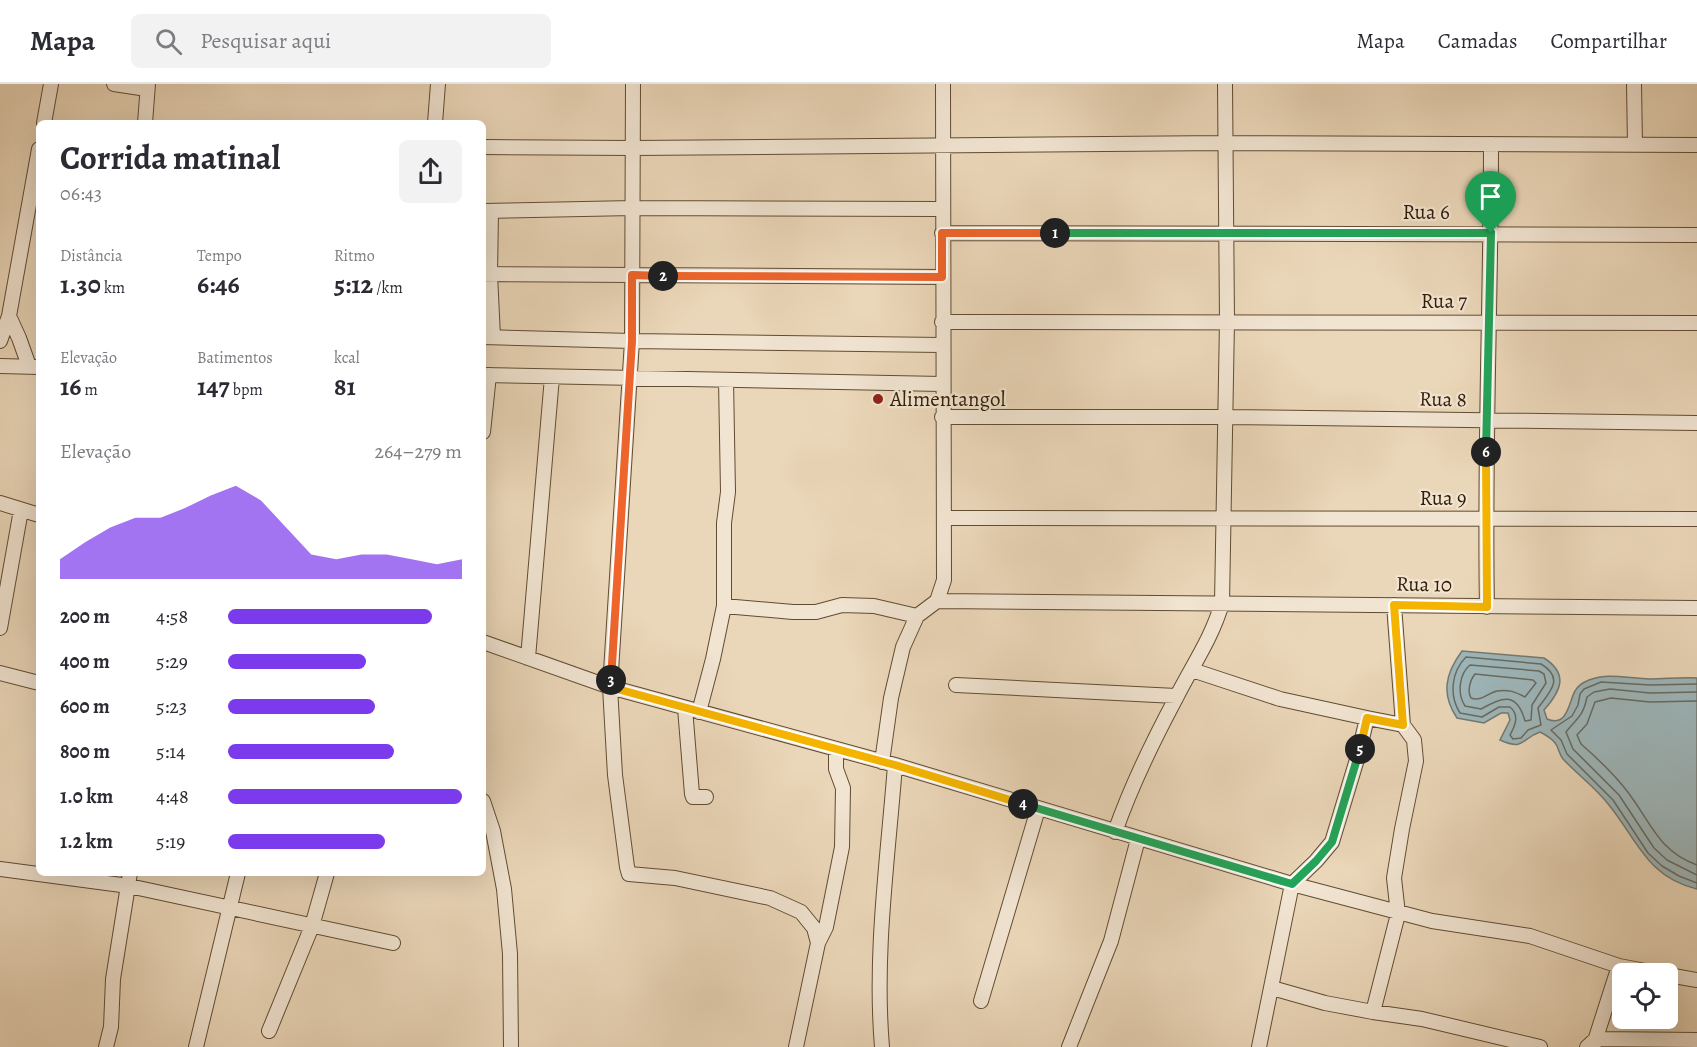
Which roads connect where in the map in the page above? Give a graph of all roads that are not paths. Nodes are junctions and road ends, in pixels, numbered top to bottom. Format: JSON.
{"nodes":[{"id":1,"x":51,"y":84,"type":"edge"},
{"id":2,"x":114,"y":84,"type":"edge"},
{"id":3,"x":438,"y":84,"type":"edge"},
{"id":4,"x":633,"y":84,"type":"edge"},
{"id":5,"x":943,"y":84,"type":"edge"},
{"id":6,"x":1225,"y":84,"type":"edge"},
{"id":7,"x":1634,"y":84,"type":"edge"},
{"id":8,"x":147,"y":86,"type":"edge"},
{"id":9,"x":45,"y":120,"type":"edge"},
{"id":10,"x":145,"y":120,"type":"edge"},
{"id":11,"x":435,"y":120,"type":"edge"},
{"id":12,"x":1226,"y":142,"type":"junction"},
{"id":13,"x":1491,"y":144,"type":"junction"},
{"id":14,"x":942,"y":145,"type":"junction"},
{"id":15,"x":1635,"y":145,"type":"junction"},
{"id":16,"x":1697,"y":145,"type":"edge"},
{"id":17,"x":486,"y":147,"type":"edge"},
{"id":18,"x":632,"y":148,"type":"junction"},
{"id":19,"x":36,"y":166,"type":"edge"},
{"id":20,"x":633,"y":208,"type":"junction"},
{"id":21,"x":942,"y":209,"type":"junction"},
{"id":22,"x":487,"y":211,"type":"edge"},
{"id":23,"x":1227,"y":232,"type":"junction"},
{"id":24,"x":942,"y":233,"type":"junction"},
{"id":25,"x":1491,"y":233,"type":"junction"},
{"id":26,"x":1697,"y":234,"type":"edge"},
{"id":27,"x":487,"y":274,"type":"edge"},
{"id":28,"x":632,"y":275,"type":"junction"},
{"id":29,"x":942,"y":277,"type":"junction"},
{"id":30,"x":9,"y":316,"type":"junction"},
{"id":31,"x":1227,"y":321,"type":"junction"},
{"id":32,"x":942,"y":322,"type":"junction"},
{"id":33,"x":1489,"y":322,"type":"junction"},
{"id":34,"x":1697,"y":323,"type":"edge"},
{"id":35,"x":488,"y":337,"type":"edge"},
{"id":36,"x":0,"y":341,"type":"edge"},
{"id":37,"x":632,"y":341,"type":"junction"},
{"id":38,"x":942,"y":345,"type":"junction"},
{"id":39,"x":0,"y":366,"type":"edge"},
{"id":40,"x":34,"y":366,"type":"edge"},
{"id":41,"x":486,"y":375,"type":"edge"},
{"id":42,"x":552,"y":377,"type":"junction"},
{"id":43,"x":630,"y":378,"type":"junction"},
{"id":44,"x":726,"y":381,"type":"junction"},
{"id":45,"x":942,"y":384,"type":"junction"},
{"id":46,"x":942,"y":417,"type":"junction"},
{"id":47,"x":1224,"y":417,"type":"junction"},
{"id":48,"x":1486,"y":420,"type":"junction"},
{"id":49,"x":1697,"y":423,"type":"edge"},
{"id":50,"x":0,"y":503,"type":"edge"},
{"id":51,"x":21,"y":510,"type":"junction"},
{"id":52,"x":36,"y":514,"type":"edge"},
{"id":53,"x":944,"y":518,"type":"junction"},
{"id":54,"x":1485,"y":519,"type":"junction"},
{"id":55,"x":1697,"y":519,"type":"edge"},
{"id":56,"x":1224,"y":520,"type":"junction"},
{"id":57,"x":937,"y":601,"type":"junction"},
{"id":58,"x":1222,"y":603,"type":"junction"},
{"id":59,"x":1394,"y":605,"type":"junction"},
{"id":60,"x":723,"y":606,"type":"junction"},
{"id":61,"x":1487,"y":607,"type":"junction"},
{"id":62,"x":1697,"y":609,"type":"edge"},
{"id":63,"x":916,"y":616,"type":"junction"},
{"id":64,"x":0,"y":628,"type":"edge"},
{"id":65,"x":486,"y":643,"type":"edge"},
{"id":66,"x":528,"y":658,"type":"junction"},
{"id":67,"x":1192,"y":670,"type":"junction"},
{"id":68,"x":0,"y":673,"type":"edge"},
{"id":69,"x":36,"y":682,"type":"edge"},
{"id":70,"x":956,"y":684,"type":"dead end"},
{"id":71,"x":610,"y":687,"type":"junction"},
{"id":72,"x":1176,"y":696,"type":"junction"},
{"id":73,"x":686,"y":708,"type":"junction"},
{"id":74,"x":699,"y":712,"type":"junction"},
{"id":75,"x":1367,"y":718,"type":"junction"},
{"id":76,"x":1403,"y":725,"type":"junction"},
{"id":77,"x":836,"y":749,"type":"junction"},
{"id":78,"x":889,"y":763,"type":"junction"},
{"id":79,"x":706,"y":798,"type":"dead end"},
{"id":80,"x":1038,"y":809,"type":"junction"},
{"id":81,"x":486,"y":810,"type":"edge"},
{"id":82,"x":1115,"y":832,"type":"junction"},
{"id":83,"x":1138,"y":839,"type":"junction"},
{"id":84,"x":0,"y":869,"type":"edge"},
{"id":85,"x":36,"y":872,"type":"edge"},
{"id":86,"x":91,"y":876,"type":"edge"},
{"id":87,"x":237,"y":876,"type":"edge"},
{"id":88,"x":326,"y":876,"type":"edge"},
{"id":89,"x":130,"y":879,"type":"edge"},
{"id":90,"x":1292,"y":884,"type":"junction"},
{"id":91,"x":229,"y":907,"type":"junction"},
{"id":92,"x":1398,"y":914,"type":"junction"},
{"id":93,"x":312,"y":926,"type":"junction"},
{"id":94,"x":393,"y":943,"type":"dead end"},
{"id":95,"x":818,"y":943,"type":"junction"},
{"id":96,"x":1612,"y":964,"type":"edge"},
{"id":97,"x":1678,"y":977,"type":"edge"},
{"id":98,"x":1697,"y":980,"type":"edge"},
{"id":99,"x":1612,"y":986,"type":"edge"},
{"id":100,"x":1272,"y":988,"type":"junction"},
{"id":101,"x":981,"y":1001,"type":"dead end"},
{"id":102,"x":1373,"y":1012,"type":"junction"},
{"id":103,"x":269,"y":1031,"type":"dead end"},
{"id":104,"x":1697,"y":1040,"type":"edge"},
{"id":105,"x":1592,"y":1044,"type":"edge"},
{"id":106,"x":105,"y":1047,"type":"edge"},
{"id":107,"x":196,"y":1047,"type":"edge"},
{"id":108,"x":511,"y":1047,"type":"edge"},
{"id":109,"x":796,"y":1047,"type":"edge"},
{"id":110,"x":882,"y":1047,"type":"edge"},
{"id":111,"x":1070,"y":1047,"type":"edge"},
{"id":112,"x":1259,"y":1047,"type":"edge"},
{"id":113,"x":1540,"y":1047,"type":"edge"}],
"edges":[{"from":1,"to":9,"type":"street"},
{"from":2,"to":8,"type":"street"},
{"from":3,"to":11,"type":"street"},
{"from":4,"to":18,"type":"street"},
{"from":5,"to":14,"type":"street"},
{"from":6,"to":12,"type":"street"},
{"from":7,"to":15,"type":"street"},
{"from":8,"to":10,"type":"street"},
{"from":12,"to":13,"type":"street"},
{"from":12,"to":14,"type":"street"},
{"from":12,"to":23,"type":"street"},
{"from":13,"to":15,"type":"street"},
{"from":13,"to":25,"type":"street"},
{"from":14,"to":18,"type":"street"},
{"from":14,"to":21,"type":"street"},
{"from":15,"to":16,"type":"street"},
{"from":17,"to":18,"type":"street"},
{"from":18,"to":20,"type":"street"},
{"from":19,"to":30,"type":"street"},
{"from":20,"to":21,"type":"street"},
{"from":20,"to":22,"type":"street"},
{"from":20,"to":28,"type":"street"},
{"from":21,"to":24,"type":"street"},
{"from":22,"to":27,"type":"street"},
{"from":23,"to":24,"type":"street","name":"Rua 6"},
{"from":23,"to":25,"type":"street","name":"Rua 6"},
{"from":23,"to":31,"type":"street"},
{"from":24,"to":29,"type":"street"},
{"from":25,"to":26,"type":"street","name":"Rua 6"},
{"from":25,"to":33,"type":"street"},
{"from":27,"to":28,"type":"street"},
{"from":27,"to":35,"type":"street"},
{"from":28,"to":29,"type":"street"},
{"from":28,"to":37,"type":"street"},
{"from":29,"to":32,"type":"street"},
{"from":30,"to":36,"type":"street"},
{"from":30,"to":40,"type":"street"},
{"from":31,"to":32,"type":"street","name":"Rua 7"},
{"from":31,"to":33,"type":"street","name":"Rua 7"},
{"from":31,"to":47,"type":"street"},
{"from":32,"to":38,"type":"street"},
{"from":33,"to":34,"type":"street","name":"Rua 7"},
{"from":33,"to":48,"type":"street"},
{"from":35,"to":37,"type":"street"},
{"from":37,"to":38,"type":"street"},
{"from":37,"to":43,"type":"street"},
{"from":38,"to":45,"type":"street"},
{"from":39,"to":40,"type":"street"},
{"from":41,"to":42,"type":"street"},
{"from":42,"to":43,"type":"street"},
{"from":42,"to":66,"type":"street"},
{"from":43,"to":44,"type":"street"},
{"from":43,"to":71,"type":"street"},
{"from":44,"to":45,"type":"street"},
{"from":44,"to":60,"type":"street"},
{"from":45,"to":46,"type":"street"},
{"from":46,"to":47,"type":"street","name":"Rua 8"},
{"from":46,"to":53,"type":"street"},
{"from":47,"to":48,"type":"street","name":"Rua 8"},
{"from":47,"to":56,"type":"street"},
{"from":48,"to":49,"type":"street","name":"Rua 8"},
{"from":48,"to":54,"type":"street"},
{"from":50,"to":51,"type":"street"},
{"from":51,"to":52,"type":"street"},
{"from":51,"to":64,"type":"street"},
{"from":53,"to":56,"type":"street","name":"Rua 9"},
{"from":53,"to":57,"type":"street"},
{"from":54,"to":55,"type":"street","name":"Rua 9"},
{"from":54,"to":56,"type":"street","name":"Rua 9"},
{"from":54,"to":61,"type":"street"},
{"from":56,"to":58,"type":"street"},
{"from":57,"to":58,"type":"street","name":"Rua 10"},
{"from":57,"to":63,"type":"street"},
{"from":58,"to":59,"type":"street","name":"Rua 10"},
{"from":58,"to":67,"type":"street"},
{"from":59,"to":61,"type":"street","name":"Rua 10"},
{"from":59,"to":76,"type":"street"},
{"from":60,"to":63,"type":"street"},
{"from":60,"to":74,"type":"street"},
{"from":61,"to":62,"type":"street","name":"Rua 10"},
{"from":63,"to":78,"type":"street"},
{"from":65,"to":66,"type":"street"},
{"from":66,"to":71,"type":"street"},
{"from":67,"to":72,"type":"street"},
{"from":67,"to":75,"type":"street"},
{"from":68,"to":69,"type":"street"},
{"from":70,"to":72,"type":"street"},
{"from":71,"to":73,"type":"street"},
{"from":71,"to":95,"type":"street"},
{"from":72,"to":82,"type":"street"},
{"from":73,"to":74,"type":"street"},
{"from":73,"to":79,"type":"street"},
{"from":74,"to":77,"type":"street"},
{"from":75,"to":76,"type":"street"},
{"from":75,"to":90,"type":"street"},
{"from":76,"to":92,"type":"street"},
{"from":77,"to":78,"type":"street"},
{"from":77,"to":95,"type":"street"},
{"from":78,"to":80,"type":"street"},
{"from":78,"to":110,"type":"street"},
{"from":80,"to":82,"type":"street"},
{"from":80,"to":101,"type":"street"},
{"from":81,"to":108,"type":"street"},
{"from":82,"to":83,"type":"street"},
{"from":83,"to":90,"type":"street"},
{"from":83,"to":111,"type":"street"},
{"from":84,"to":85,"type":"street"},
{"from":86,"to":89,"type":"street"},
{"from":87,"to":91,"type":"street"},
{"from":88,"to":93,"type":"street"},
{"from":89,"to":91,"type":"street"},
{"from":89,"to":106,"type":"street"},
{"from":90,"to":92,"type":"street"},
{"from":90,"to":100,"type":"street"},
{"from":91,"to":93,"type":"street"},
{"from":91,"to":107,"type":"street"},
{"from":92,"to":96,"type":"street"},
{"from":92,"to":102,"type":"street"},
{"from":93,"to":94,"type":"street"},
{"from":93,"to":103,"type":"street"},
{"from":95,"to":109,"type":"street"},
{"from":97,"to":98,"type":"street"},
{"from":99,"to":105,"type":"street"},
{"from":100,"to":102,"type":"street"},
{"from":100,"to":112,"type":"street"},
{"from":102,"to":113,"type":"street"},
{"from":104,"to":105,"type":"street"}]}
